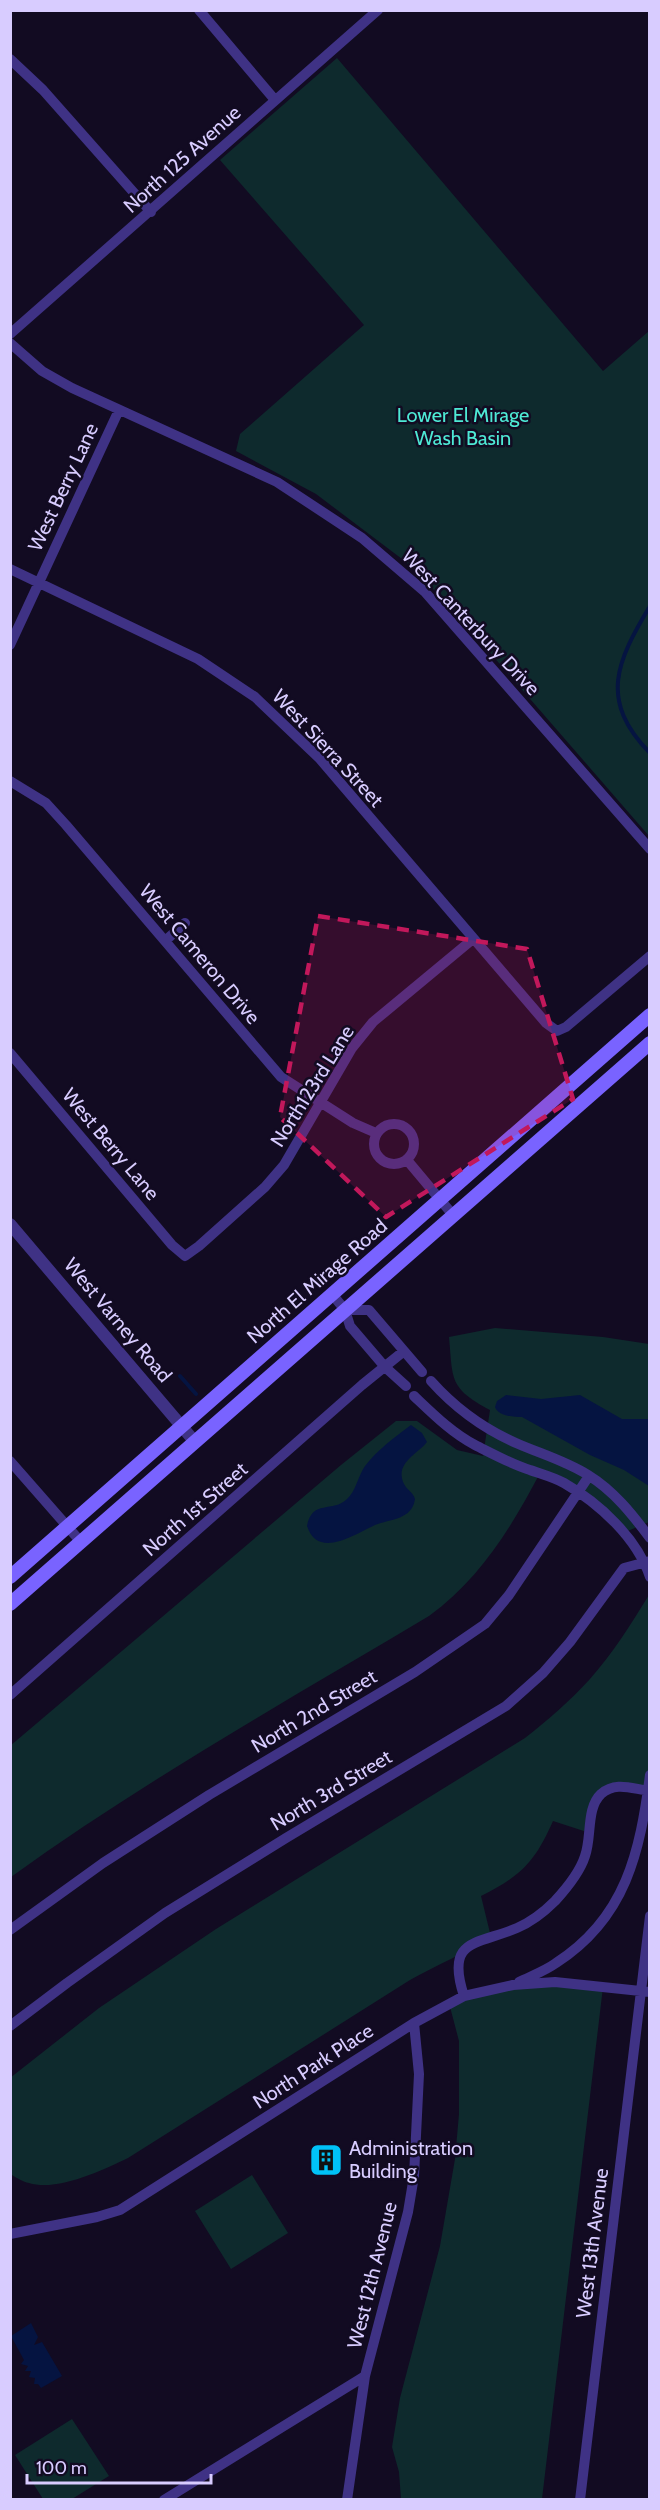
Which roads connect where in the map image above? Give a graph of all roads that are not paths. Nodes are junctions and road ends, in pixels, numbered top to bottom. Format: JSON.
{"nodes":[{"id":1,"x":199,"y":10,"type":"edge"},
{"id":2,"x":378,"y":10,"type":"edge"},
{"id":3,"x":10,"y":59,"type":"edge"},
{"id":4,"x":276,"y":100,"type":"junction"},
{"id":5,"x":150,"y":212,"type":"junction"},
{"id":6,"x":10,"y":334,"type":"edge"},
{"id":7,"x":10,"y":344,"type":"edge"},
{"id":8,"x":119,"y":410,"type":"junction"},
{"id":9,"x":10,"y":569,"type":"edge"},
{"id":10,"x":38,"y":584,"type":"junction"},
{"id":11,"x":10,"y":645,"type":"edge"},
{"id":12,"x":10,"y":781,"type":"edge"},
{"id":13,"x":650,"y":849,"type":"edge"},
{"id":14,"x":185,"y":923,"type":"dead end"},
{"id":15,"x":473,"y":939,"type":"junction"},
{"id":16,"x":165,"y":941,"type":"junction"},
{"id":17,"x":650,"y":956,"type":"edge"},
{"id":18,"x":650,"y":1015,"type":"edge"},
{"id":19,"x":650,"y":1043,"type":"edge"},
{"id":20,"x":10,"y":1053,"type":"edge"},
{"id":21,"x":321,"y":1103,"type":"junction"},
{"id":22,"x":376,"y":1133,"type":"junction"},
{"id":23,"x":407,"y":1160,"type":"junction"},
{"id":24,"x":440,"y":1199,"type":"junction"},
{"id":25,"x":453,"y":1215,"type":"junction"},
{"id":26,"x":10,"y":1224,"type":"edge"},
{"id":27,"x":185,"y":1256,"type":"joint"},
{"id":28,"x":332,"y":1294,"type":"junction"},
{"id":29,"x":345,"y":1310,"type":"junction"},
{"id":30,"x":404,"y":1351,"type":"junction"},
{"id":31,"x":385,"y":1367,"type":"junction"},
{"id":32,"x":422,"y":1372,"type":"dead end"},
{"id":33,"x":431,"y":1381,"type":"dead end"},
{"id":34,"x":406,"y":1386,"type":"dead end"},
{"id":35,"x":414,"y":1396,"type":"dead end"},
{"id":36,"x":181,"y":1426,"type":"junction"},
{"id":37,"x":195,"y":1442,"type":"junction"},
{"id":38,"x":10,"y":1461,"type":"edge"},
{"id":39,"x":589,"y":1476,"type":"junction"},
{"id":40,"x":578,"y":1492,"type":"junction"},
{"id":41,"x":68,"y":1527,"type":"junction"},
{"id":42,"x":650,"y":1538,"type":"edge"},
{"id":43,"x":81,"y":1542,"type":"junction"},
{"id":44,"x":647,"y":1562,"type":"edge"},
{"id":45,"x":10,"y":1577,"type":"edge"},
{"id":46,"x":650,"y":1577,"type":"edge"},
{"id":47,"x":10,"y":1604,"type":"edge"},
{"id":48,"x":10,"y":1695,"type":"edge"},
{"id":49,"x":650,"y":1775,"type":"edge"},
{"id":50,"x":649,"y":1791,"type":"edge"},
{"id":51,"x":650,"y":1916,"type":"edge"},
{"id":52,"x":10,"y":1930,"type":"edge"},
{"id":53,"x":513,"y":1985,"type":"junction"},
{"id":54,"x":645,"y":1991,"type":"edge"},
{"id":55,"x":464,"y":1996,"type":"junction"},
{"id":56,"x":414,"y":2023,"type":"junction"},
{"id":57,"x":10,"y":2026,"type":"edge"},
{"id":58,"x":10,"y":2234,"type":"edge"},
{"id":59,"x":365,"y":2376,"type":"junction"},
{"id":60,"x":164,"y":2499,"type":"edge"},
{"id":61,"x":347,"y":2499,"type":"edge"},
{"id":62,"x":580,"y":2499,"type":"edge"}],
"edges":[{"from":1,"to":4,"type":"street"},
{"from":2,"to":4,"type":"street","name":"North 125 Avenue"},
{"from":3,"to":5,"type":"street"},
{"from":4,"to":5,"type":"street","name":"North 125 Avenue"},
{"from":5,"to":6,"type":"street","name":"North 125 Avenue"},
{"from":7,"to":8,"type":"street","name":"West Canterbury Drive"},
{"from":8,"to":10,"type":"street","name":"West Berry Lane"},
{"from":8,"to":13,"type":"street","name":"West Canterbury Drive"},
{"from":9,"to":10,"type":"street","name":"West Sierra Street"},
{"from":10,"to":11,"type":"street","name":"West Berry Lane"},
{"from":10,"to":15,"type":"street","name":"West Sierra Street"},
{"from":12,"to":16,"type":"street","name":"West Cameron Drive"},
{"from":14,"to":16,"type":"street"},
{"from":15,"to":17,"type":"street","name":"West Sierra Street"},
{"from":15,"to":21,"type":"street","name":"North123rd Lane"},
{"from":16,"to":21,"type":"street","name":"West Cameron Drive"},
{"from":18,"to":24,"type":"main road","name":"North El Mirage Road"},
{"from":19,"to":25,"type":"main road","name":"North El Mirage Road"},
{"from":20,"to":27,"type":"street","name":"West Berry Lane"},
{"from":21,"to":22,"type":"street","name":"West Cameron Drive"},
{"from":21,"to":27,"type":"street","name":"North123rd Lane"},
{"from":22,"to":23,"type":"street"},
{"from":22,"to":23,"type":"street"},
{"from":23,"to":24,"type":"street"},
{"from":24,"to":25,"type":"street"},
{"from":24,"to":28,"type":"main road","name":"North El Mirage Road"},
{"from":25,"to":29,"type":"main road","name":"North El Mirage Road"},
{"from":26,"to":36,"type":"street","name":"West Varney Road"},
{"from":28,"to":29,"type":"street"},
{"from":28,"to":36,"type":"main road","name":"North El Mirage Road"},
{"from":29,"to":30,"type":"street"},
{"from":29,"to":31,"type":"street"},
{"from":29,"to":37,"type":"main road","name":"North El Mirage Road"},
{"from":30,"to":31,"type":"street","name":"North 1st Street"},
{"from":30,"to":32,"type":"street"},
{"from":31,"to":34,"type":"street"},
{"from":31,"to":48,"type":"street","name":"North 1st Street"},
{"from":33,"to":39,"type":"street"},
{"from":35,"to":40,"type":"street"},
{"from":36,"to":37,"type":"street","name":"West Varney Road"},
{"from":36,"to":41,"type":"main road","name":"North El Mirage Road"},
{"from":37,"to":43,"type":"main road","name":"North El Mirage Road"},
{"from":38,"to":41,"type":"street"},
{"from":39,"to":40,"type":"street","name":"North 2nd Street"},
{"from":39,"to":42,"type":"street"},
{"from":40,"to":44,"type":"street"},
{"from":40,"to":52,"type":"street","name":"North 2nd Street"},
{"from":41,"to":43,"type":"street"},
{"from":41,"to":45,"type":"main road","name":"North El Mirage Road"},
{"from":43,"to":47,"type":"main road","name":"North El Mirage Road"},
{"from":44,"to":46,"type":"street"},
{"from":44,"to":57,"type":"street","name":"North 3rd Street"},
{"from":49,"to":50,"type":"street"},
{"from":50,"to":53,"type":"street"},
{"from":50,"to":55,"type":"street"},
{"from":51,"to":54,"type":"street","name":"West 13th Avenue"},
{"from":53,"to":54,"type":"street","name":"North Park Place"},
{"from":53,"to":55,"type":"street","name":"North Park Place"},
{"from":54,"to":62,"type":"street","name":"West 13th Avenue"},
{"from":55,"to":56,"type":"street","name":"North Park Place"},
{"from":56,"to":58,"type":"street","name":"North Park Place"},
{"from":56,"to":59,"type":"street","name":"West 12th Avenue"},
{"from":59,"to":60,"type":"street"},
{"from":59,"to":61,"type":"street","name":"West 12th Avenue"}]}
